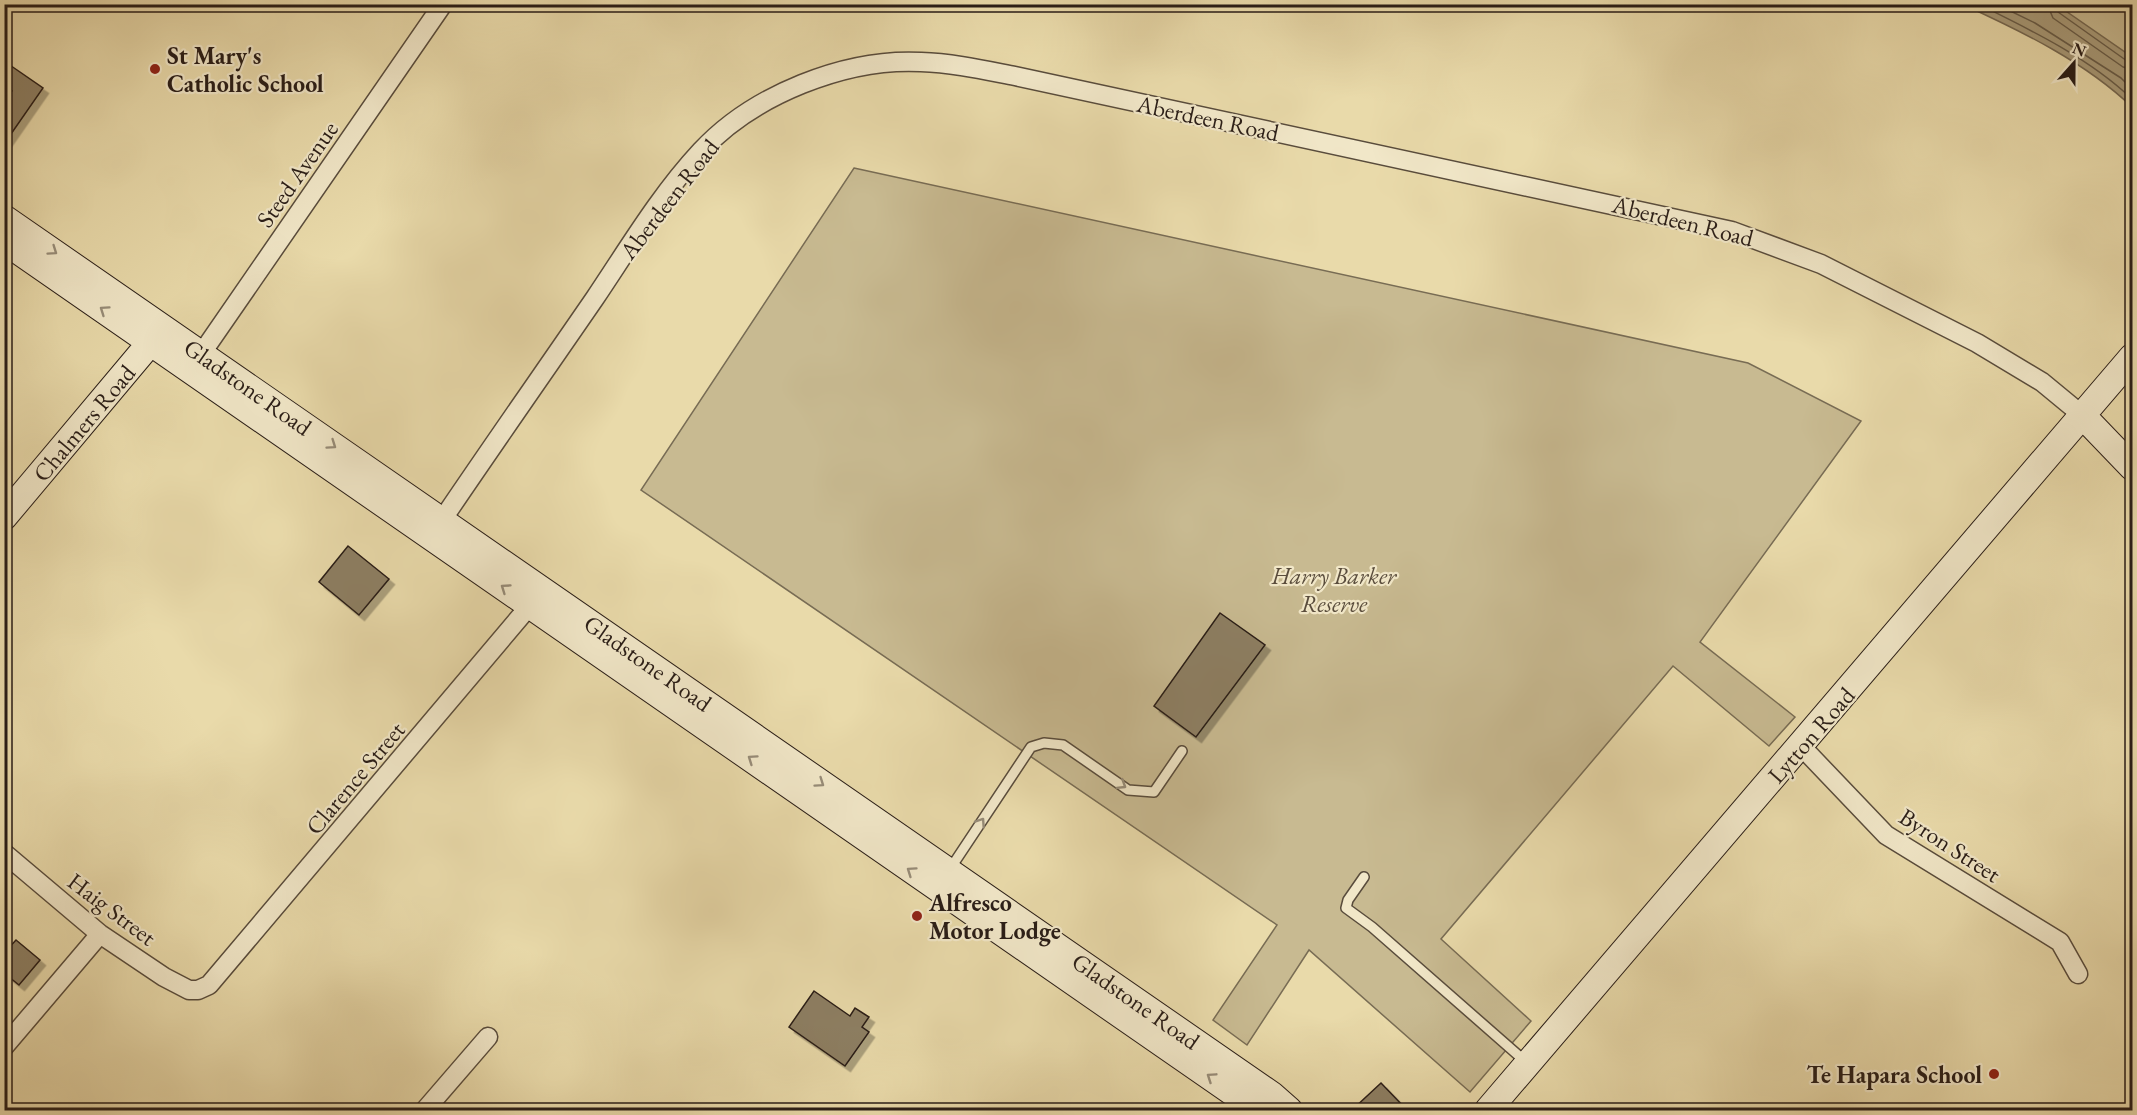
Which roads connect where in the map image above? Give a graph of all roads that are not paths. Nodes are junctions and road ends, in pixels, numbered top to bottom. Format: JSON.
{"nodes":[{"id":1,"x":443,"y":4,"type":"edge"},
{"id":2,"x":4,"y":218,"type":"edge"},
{"id":3,"x":4,"y":241,"type":"edge"},
{"id":4,"x":157,"y":335,"type":"junction"},
{"id":5,"x":2133,"y":357,"type":"edge"},
{"id":6,"x":196,"y":362,"type":"junction"},
{"id":7,"x":2082,"y":416,"type":"junction"},
{"id":8,"x":2133,"y":468,"type":"edge"},
{"id":9,"x":4,"y":517,"type":"edge"},
{"id":10,"x":436,"y":528,"type":"junction"},
{"id":11,"x":537,"y":598,"type":"junction"},
{"id":12,"x":1802,"y":746,"type":"junction"},
{"id":13,"x":1182,"y":751,"type":"dead end"},
{"id":14,"x":4,"y":852,"type":"edge"},
{"id":15,"x":1364,"y":877,"type":"dead end"},
{"id":16,"x":942,"y":880,"type":"junction"},
{"id":17,"x":100,"y":934,"type":"junction"},
{"id":18,"x":2078,"y":974,"type":"dead end"},
{"id":19,"x":198,"y":990,"type":"joint"},
{"id":20,"x":488,"y":1036,"type":"dead end"},
{"id":21,"x":4,"y":1047,"type":"edge"},
{"id":22,"x":1528,"y":1064,"type":"junction"},
{"id":23,"x":425,"y":1110,"type":"edge"},
{"id":24,"x":1258,"y":1110,"type":"edge"},
{"id":25,"x":1289,"y":1110,"type":"edge"},
{"id":26,"x":1488,"y":1110,"type":"edge"}],
"edges":[{"from":1,"to":6,"type":"street","name":"Steed Avenue"},
{"from":2,"to":4,"type":"main road","name":"Gladstone Road","one_way":true},
{"from":4,"to":3,"type":"main road","name":"Gladstone Road","one_way":true},
{"from":4,"to":6,"type":"main road","name":"Gladstone Road"},
{"from":4,"to":9,"type":"main road","name":"Chalmers Road"},
{"from":5,"to":7,"type":"main road","name":"Lytton Road"},
{"from":6,"to":10,"type":"main road","name":"Gladstone Road"},
{"from":7,"to":8,"type":"main road","name":"Aberdeen Road"},
{"from":7,"to":10,"type":"street","name":"Aberdeen Road"},
{"from":7,"to":12,"type":"main road","name":"Lytton Road"},
{"from":10,"to":11,"type":"main road","name":"Gladstone Road"},
{"from":11,"to":16,"type":"main road","name":"Gladstone Road"},
{"from":11,"to":19,"type":"street","name":"Clarence Street"},
{"from":12,"to":18,"type":"street","name":"Byron Street"},
{"from":12,"to":22,"type":"main road","name":"Lytton Road"},
{"from":16,"to":13,"type":"lane","one_way":true},
{"from":14,"to":17,"type":"street","name":"Haig Street"},
{"from":15,"to":22,"type":"lane"},
{"from":24,"to":16,"type":"main road","name":"Gladstone Road","one_way":true},
{"from":16,"to":25,"type":"main road","name":"Gladstone Road"},
{"from":17,"to":19,"type":"street","name":"Haig Street"},
{"from":17,"to":21,"type":"street"},
{"from":20,"to":23,"type":"street"},
{"from":22,"to":26,"type":"main road","name":"Lytton Road"}]}
